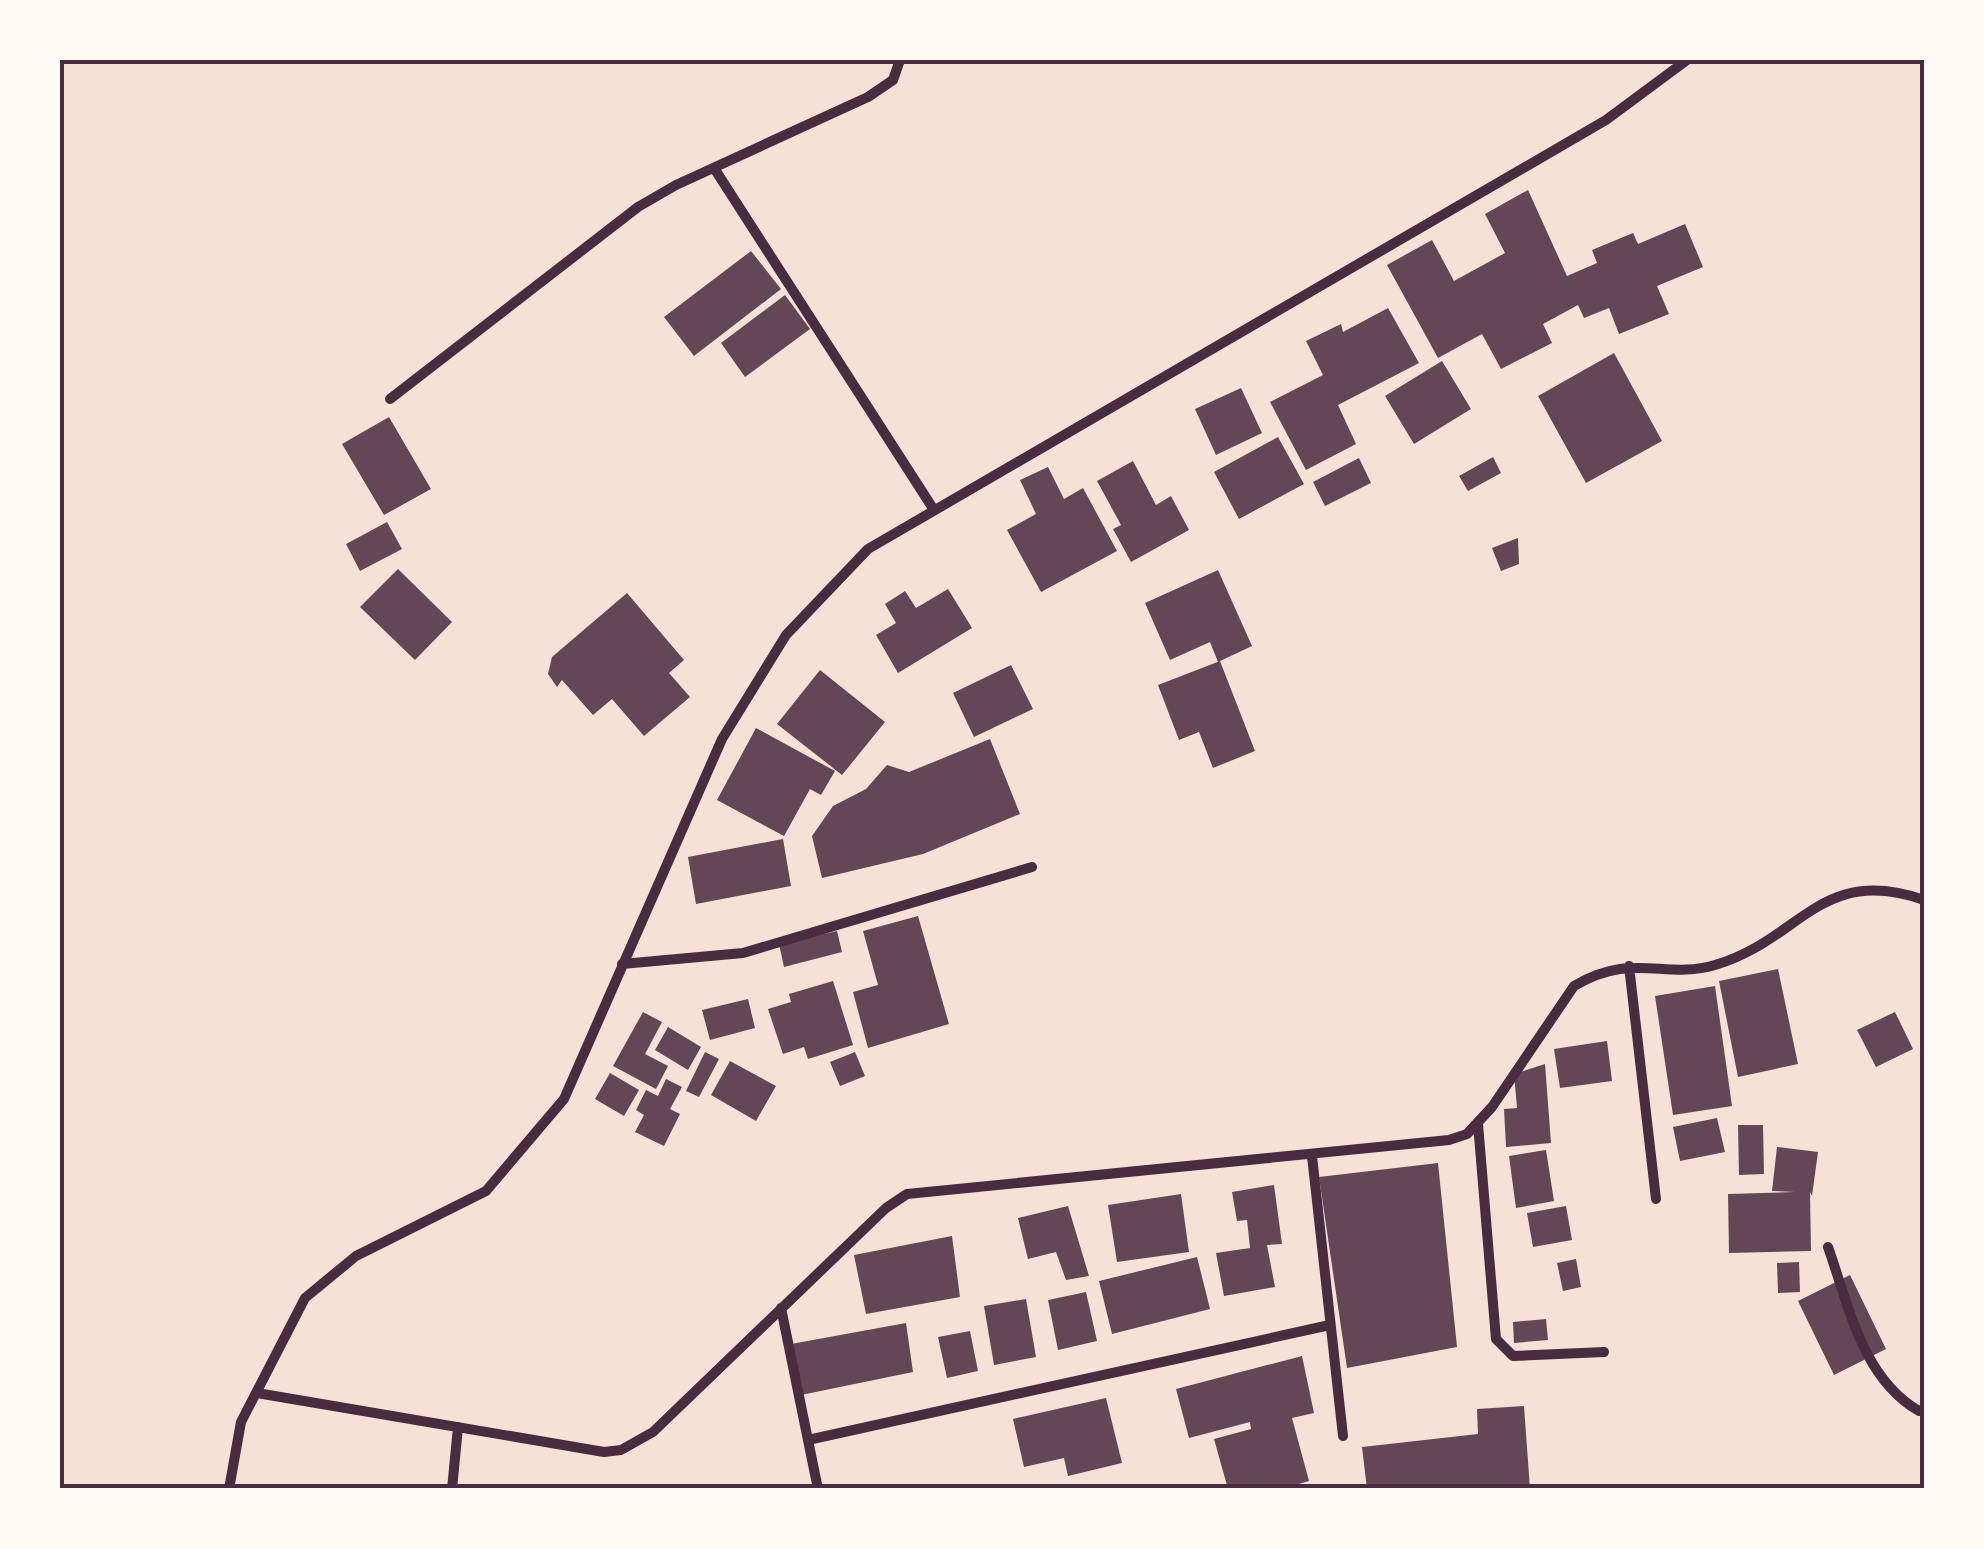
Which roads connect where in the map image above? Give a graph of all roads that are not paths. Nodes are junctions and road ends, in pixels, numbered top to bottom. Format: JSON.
{"nodes":[{"id":1,"x":900,"y":60,"type":"edge"},
{"id":2,"x":1687,"y":60,"type":"edge"},
{"id":3,"x":714,"y":168,"type":"junction"},
{"id":4,"x":390,"y":399,"type":"dead end"},
{"id":5,"x":934,"y":510,"type":"junction"},
{"id":6,"x":1032,"y":866,"type":"dead end"},
{"id":7,"x":1924,"y":900,"type":"edge"},
{"id":8,"x":622,"y":964,"type":"junction"},
{"id":9,"x":1629,"y":966,"type":"junction"},
{"id":10,"x":1478,"y":1124,"type":"junction"},
{"id":11,"x":1312,"y":1156,"type":"junction"},
{"id":12,"x":1656,"y":1199,"type":"dead end"},
{"id":13,"x":1828,"y":1247,"type":"dead end"},
{"id":14,"x":781,"y":1308,"type":"junction"},
{"id":15,"x":1330,"y":1325,"type":"junction"},
{"id":16,"x":1604,"y":1352,"type":"dead end"},
{"id":17,"x":256,"y":1393,"type":"junction"},
{"id":18,"x":1924,"y":1409,"type":"edge"},
{"id":19,"x":458,"y":1427,"type":"junction"},
{"id":20,"x":1343,"y":1436,"type":"dead end"},
{"id":21,"x":808,"y":1440,"type":"junction"},
{"id":22,"x":229,"y":1489,"type":"edge"},
{"id":23,"x":452,"y":1489,"type":"edge"},
{"id":24,"x":818,"y":1489,"type":"edge"}],
"edges":[{"from":1,"to":3,"type":"street"},
{"from":2,"to":5,"type":"street"},
{"from":3,"to":4,"type":"street"},
{"from":3,"to":5,"type":"street"},
{"from":5,"to":8,"type":"street"},
{"from":6,"to":8,"type":"street"},
{"from":7,"to":9,"type":"street"},
{"from":8,"to":17,"type":"street"},
{"from":9,"to":10,"type":"street"},
{"from":9,"to":12,"type":"street"},
{"from":10,"to":11,"type":"street"},
{"from":10,"to":16,"type":"street"},
{"from":11,"to":14,"type":"street"},
{"from":11,"to":15,"type":"street"},
{"from":13,"to":18,"type":"street"},
{"from":14,"to":19,"type":"street"},
{"from":14,"to":21,"type":"street"},
{"from":15,"to":20,"type":"street"},
{"from":15,"to":21,"type":"street"},
{"from":17,"to":19,"type":"street"},
{"from":17,"to":22,"type":"street"},
{"from":19,"to":23,"type":"street"},
{"from":21,"to":24,"type":"street"}]}
